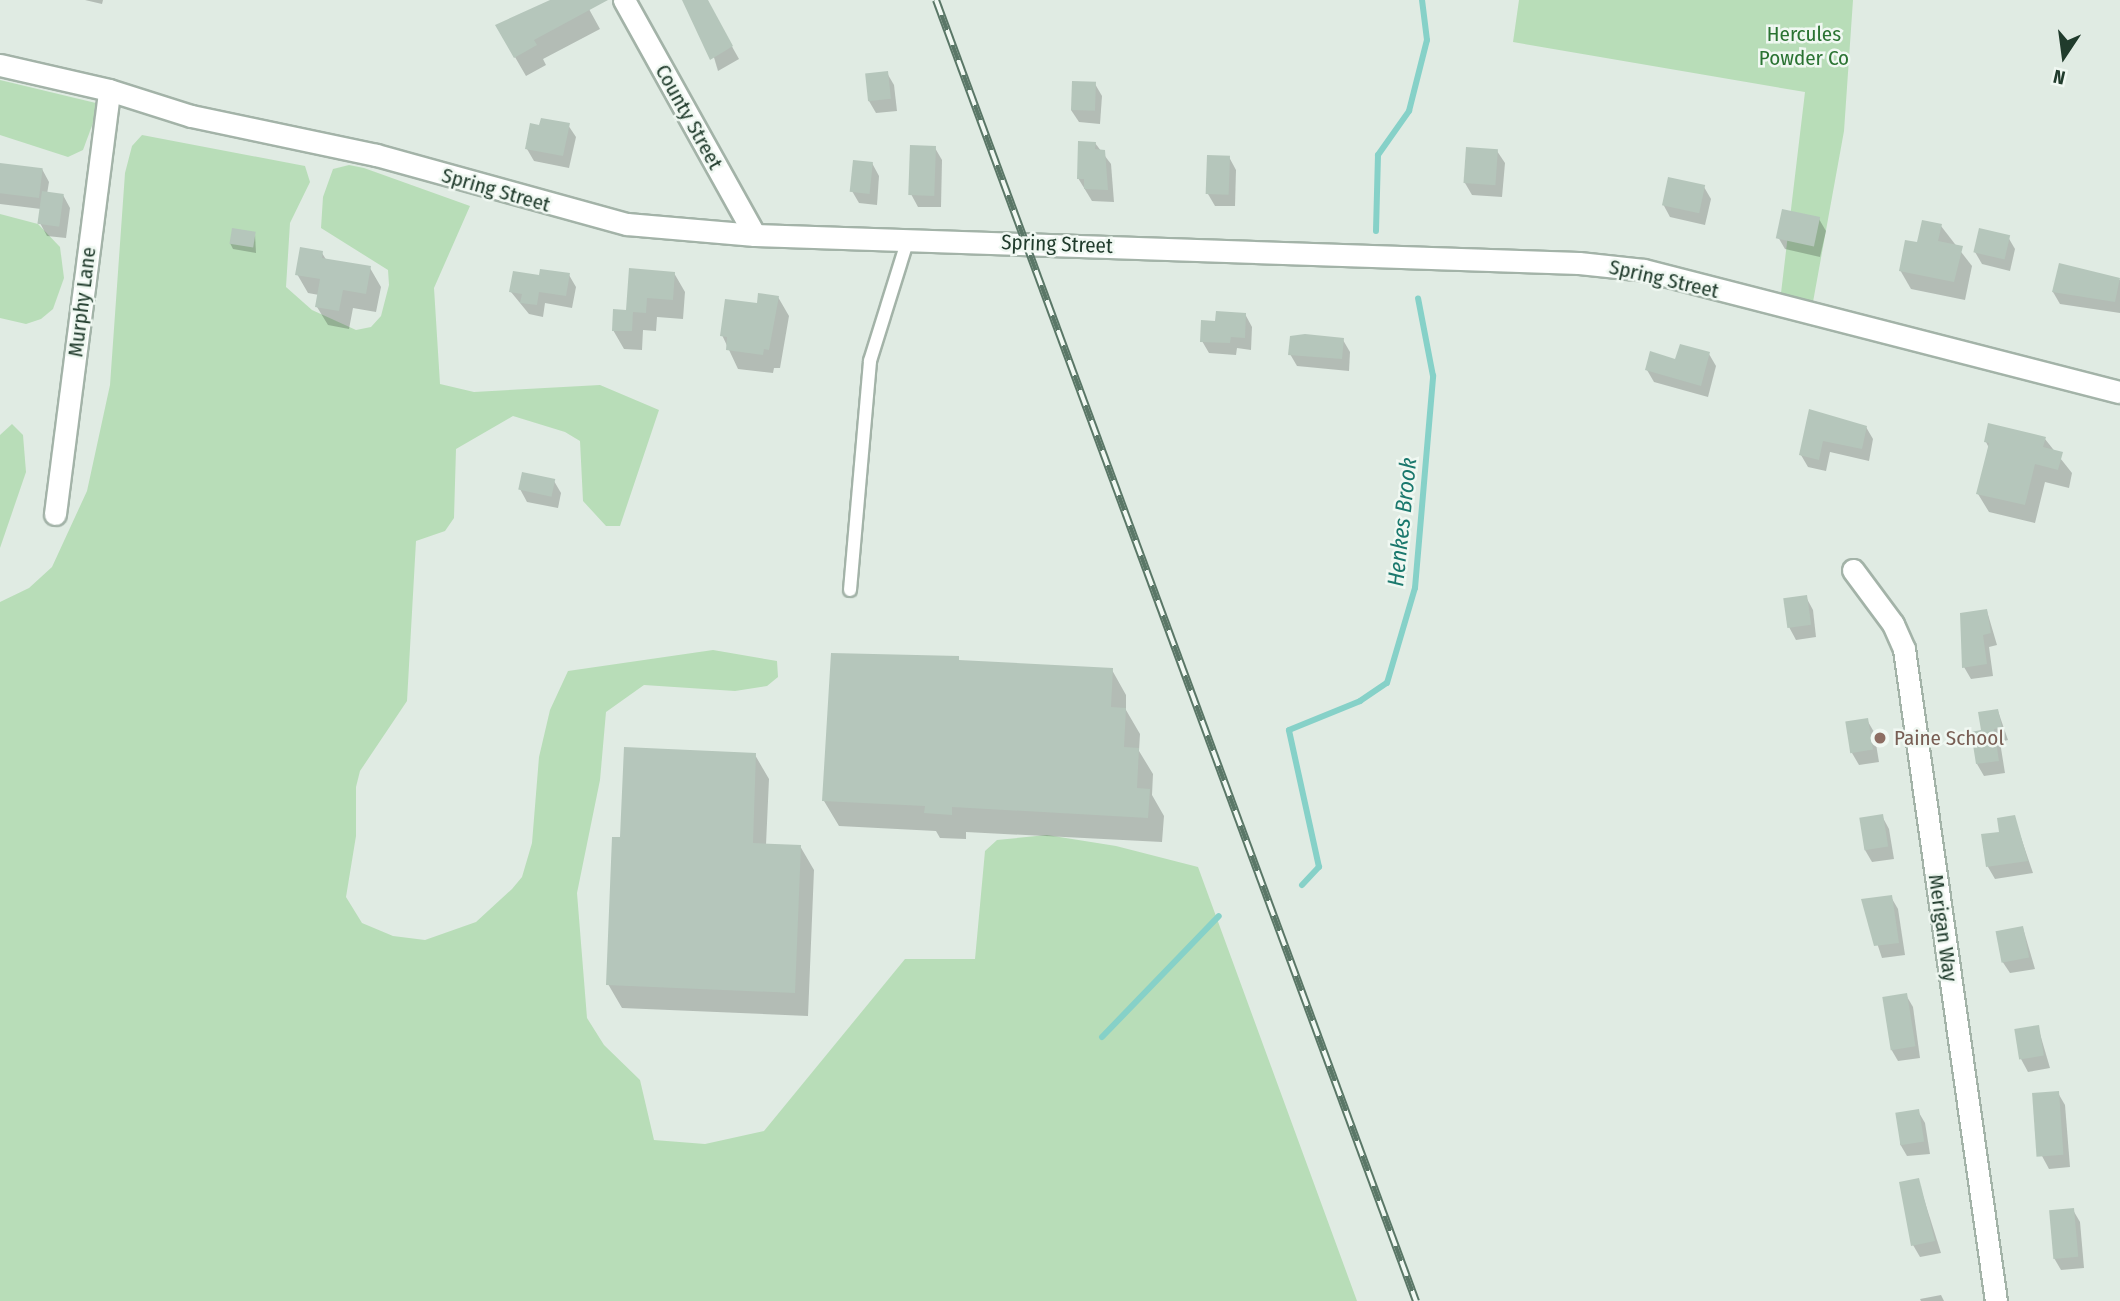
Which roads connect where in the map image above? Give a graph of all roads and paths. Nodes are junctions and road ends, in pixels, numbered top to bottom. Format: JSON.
{"nodes":[{"id":1,"x":624,"y":0,"type":"edge"},
{"id":2,"x":0,"y":65,"type":"edge"},
{"id":3,"x":109,"y":90,"type":"junction"},
{"id":4,"x":755,"y":235,"type":"junction"},
{"id":5,"x":908,"y":239,"type":"junction"},
{"id":6,"x":2120,"y":392,"type":"edge"},
{"id":7,"x":55,"y":514,"type":"dead end"},
{"id":8,"x":1853,"y":570,"type":"dead end"},
{"id":9,"x":850,"y":590,"type":"dead end"},
{"id":10,"x":1996,"y":1301,"type":"edge"}],
"edges":[{"from":1,"to":4,"type":"street","name":"County Street"},
{"from":2,"to":3,"type":"street","name":"Spring Street"},
{"from":3,"to":4,"type":"street","name":"Spring Street"},
{"from":3,"to":7,"type":"street","name":"Murphy Lane"},
{"from":4,"to":5,"type":"street","name":"Spring Street"},
{"from":5,"to":6,"type":"street","name":"Spring Street"},
{"from":5,"to":9,"type":"lane"},
{"from":8,"to":10,"type":"street","name":"Merigan Way"}]}
